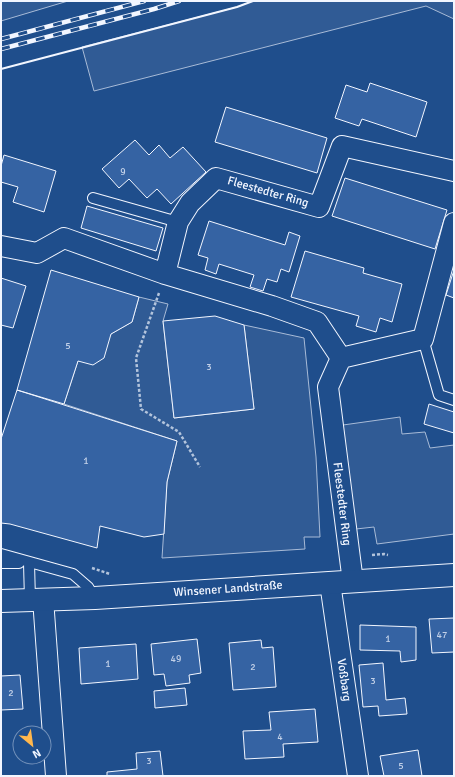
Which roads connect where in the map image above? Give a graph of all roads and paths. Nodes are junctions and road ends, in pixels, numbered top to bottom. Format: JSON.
{"nodes":[{"id":1,"x":454,"y":171,"type":"edge"},
{"id":2,"x":93,"y":198,"type":"dead end"},
{"id":3,"x":178,"y":222,"type":"junction"},
{"id":4,"x":454,"y":223,"type":"edge"},
{"id":5,"x":1,"y":246,"type":"edge"},
{"id":6,"x":165,"y":274,"type":"junction"},
{"id":7,"x":423,"y":339,"type":"junction"},
{"id":8,"x":341,"y":358,"type":"junction"},
{"id":9,"x":454,"y":400,"type":"edge"},
{"id":10,"x":200,"y":467,"type":"dead end"},
{"id":11,"x":1,"y":554,"type":"edge"},
{"id":12,"x":391,"y":556,"type":"dead end"},
{"id":13,"x":349,"y":557,"type":"junction"},
{"id":14,"x":29,"y":563,"type":"junction"},
{"id":15,"x":1,"y":564,"type":"edge"},
{"id":16,"x":85,"y":566,"type":"dead end"},
{"id":17,"x":111,"y":574,"type":"dead end"},
{"id":18,"x":454,"y":575,"type":"edge"},
{"id":19,"x":353,"y":582,"type":"junction"},
{"id":20,"x":330,"y":583,"type":"junction"},
{"id":21,"x":94,"y":598,"type":"junction"},
{"id":22,"x":36,"y":600,"type":"junction"},
{"id":23,"x":1,"y":601,"type":"edge"},
{"id":24,"x":56,"y":776,"type":"edge"},
{"id":25,"x":358,"y":776,"type":"edge"}],
"edges":[{"from":1,"to":3,"type":"street","name":"Fleestedter Ring"},
{"from":2,"to":3,"type":"lane"},
{"from":3,"to":6,"type":"street","name":"Fleestedter Ring"},
{"from":4,"to":7,"type":"street"},
{"from":5,"to":6,"type":"street"},
{"from":6,"to":8,"type":"street"},
{"from":6,"to":10,"type":"path"},
{"from":7,"to":8,"type":"street"},
{"from":7,"to":9,"type":"lane"},
{"from":8,"to":13,"type":"street","name":"Fleestedter Ring"},
{"from":11,"to":14,"type":"lane"},
{"from":12,"to":13,"type":"path"},
{"from":13,"to":19,"type":"street","name":"Fleestedter Ring"},
{"from":14,"to":15,"type":"lane"},
{"from":14,"to":21,"type":"lane"},
{"from":14,"to":22,"type":"lane"},
{"from":16,"to":17,"type":"path"},
{"from":18,"to":19,"type":"street","name":"Winsener Landstraße"},
{"from":19,"to":20,"type":"street","name":"Winsener Landstraße"},
{"from":20,"to":21,"type":"street","name":"Winsener Landstraße"},
{"from":20,"to":25,"type":"street","name":"Voßbarg"},
{"from":21,"to":22,"type":"street","name":"Winsener Landstraße"},
{"from":22,"to":23,"type":"street","name":"Winsener Landstraße"},
{"from":22,"to":24,"type":"street"}]}
